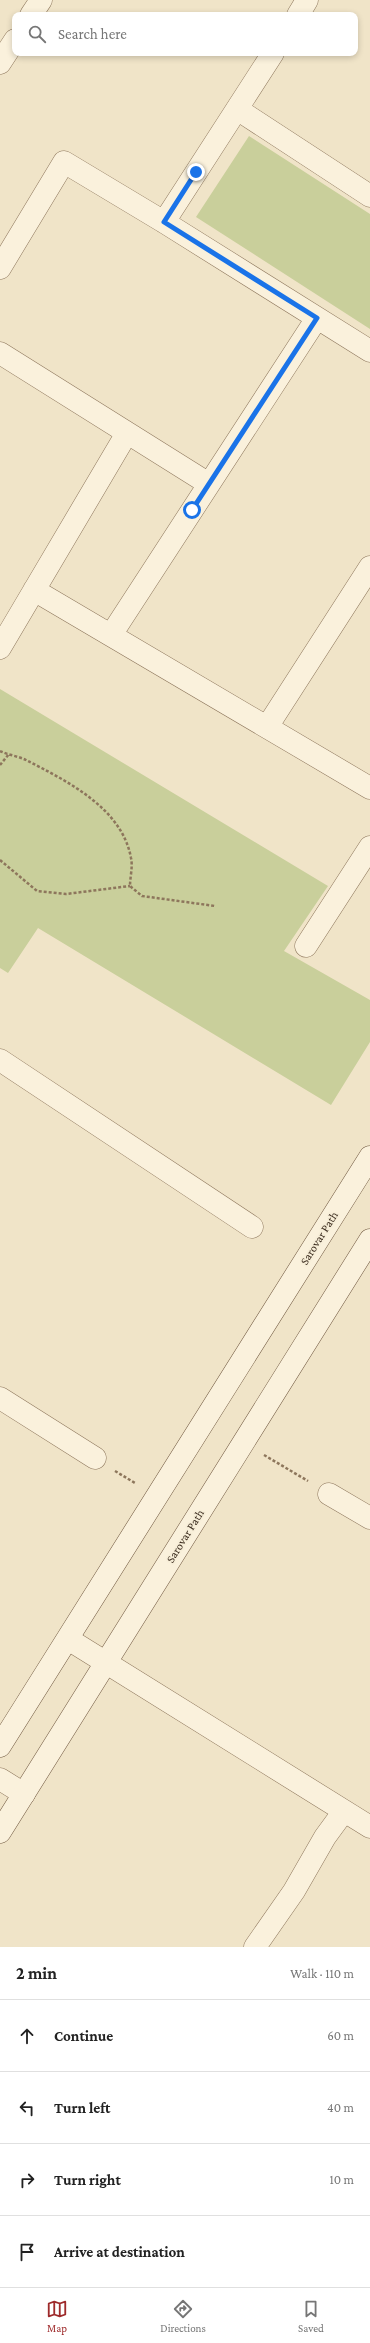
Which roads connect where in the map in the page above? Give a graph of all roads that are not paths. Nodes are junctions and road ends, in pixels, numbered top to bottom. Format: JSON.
{"nodes":[{"id":1,"x":41,"y":0,"type":"edge"},
{"id":2,"x":307,"y":0,"type":"edge"},
{"id":3,"x":33,"y":12,"type":"edge"},
{"id":4,"x":300,"y":12,"type":"edge"},
{"id":5,"x":271,"y":56,"type":"edge"},
{"id":6,"x":236,"y":109,"type":"junction"},
{"id":7,"x":370,"y":196,"type":"edge"},
{"id":8,"x":164,"y":222,"type":"junction"},
{"id":9,"x":0,"y":268,"type":"edge"},
{"id":10,"x":317,"y":318,"type":"junction"},
{"id":11,"x":370,"y":351,"type":"edge"},
{"id":12,"x":0,"y":353,"type":"edge"},
{"id":13,"x":127,"y":433,"type":"junction"},
{"id":14,"x":209,"y":484,"type":"junction"},
{"id":15,"x":370,"y":567,"type":"edge"},
{"id":16,"x":34,"y":590,"type":"junction"},
{"id":17,"x":111,"y":635,"type":"junction"},
{"id":18,"x":0,"y":648,"type":"edge"},
{"id":19,"x":267,"y":727,"type":"junction"},
{"id":20,"x":370,"y":788,"type":"edge"},
{"id":21,"x":370,"y":847,"type":"edge"},
{"id":22,"x":306,"y":946,"type":"dead end"},
{"id":23,"x":0,"y":1060,"type":"edge"},
{"id":24,"x":370,"y":1157,"type":"edge"},
{"id":25,"x":252,"y":1227,"type":"dead end"},
{"id":26,"x":370,"y":1240,"type":"edge"},
{"id":27,"x":0,"y":1398,"type":"edge"},
{"id":28,"x":95,"y":1458,"type":"road end"},
{"id":29,"x":329,"y":1494,"type":"road end"},
{"id":30,"x":370,"y":1518,"type":"edge"},
{"id":31,"x":68,"y":1639,"type":"junction"},
{"id":32,"x":106,"y":1662,"type":"junction"},
{"id":33,"x":0,"y":1746,"type":"edge"},
{"id":34,"x":0,"y":1779,"type":"edge"},
{"id":35,"x":24,"y":1794,"type":"junction"},
{"id":36,"x":344,"y":1811,"type":"junction"},
{"id":37,"x":370,"y":1827,"type":"edge"},
{"id":38,"x":0,"y":1832,"type":"edge"},
{"id":39,"x":254,"y":1947,"type":"edge"}],
"edges":[{"from":1,"to":3,"type":"street"},
{"from":2,"to":4,"type":"street"},
{"from":5,"to":6,"type":"street"},
{"from":6,"to":7,"type":"street"},
{"from":6,"to":8,"type":"street"},
{"from":8,"to":9,"type":"street"},
{"from":8,"to":10,"type":"street"},
{"from":10,"to":11,"type":"street"},
{"from":10,"to":14,"type":"street"},
{"from":12,"to":13,"type":"street"},
{"from":13,"to":14,"type":"street"},
{"from":13,"to":16,"type":"street"},
{"from":14,"to":17,"type":"street"},
{"from":15,"to":19,"type":"street"},
{"from":16,"to":17,"type":"street"},
{"from":16,"to":18,"type":"street"},
{"from":17,"to":19,"type":"street"},
{"from":19,"to":20,"type":"street"},
{"from":21,"to":22,"type":"street"},
{"from":23,"to":25,"type":"street"},
{"from":24,"to":31,"type":"street","name":"Sarovar Path"},
{"from":26,"to":32,"type":"street","name":"Sarovar Path"},
{"from":27,"to":28,"type":"street"},
{"from":29,"to":30,"type":"street"},
{"from":31,"to":32,"type":"street"},
{"from":31,"to":33,"type":"street","name":"Sarovar Path"},
{"from":32,"to":35,"type":"street","name":"Sarovar Path"},
{"from":32,"to":36,"type":"street"},
{"from":34,"to":35,"type":"street"},
{"from":35,"to":38,"type":"street","name":"Sarovar Path"},
{"from":36,"to":37,"type":"street"},
{"from":36,"to":39,"type":"street"}]}
